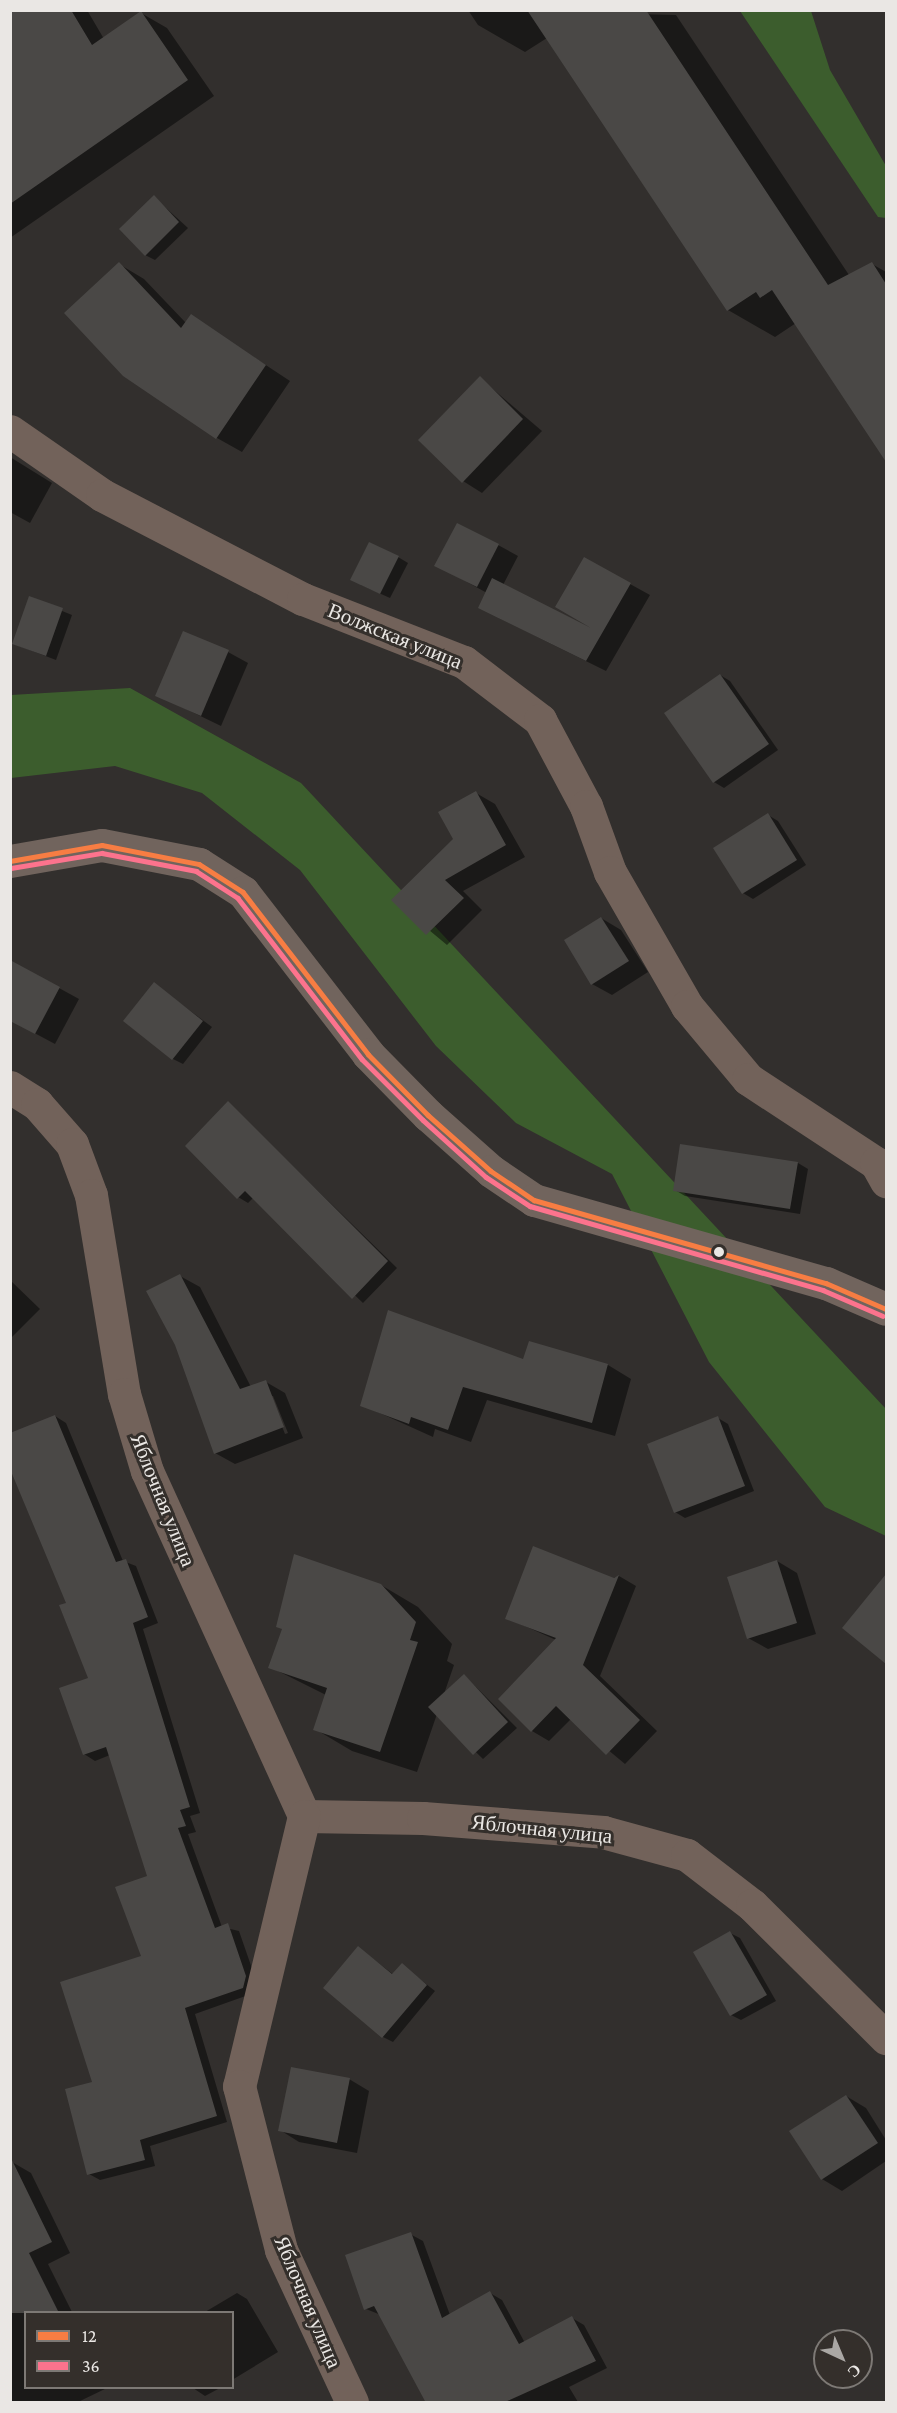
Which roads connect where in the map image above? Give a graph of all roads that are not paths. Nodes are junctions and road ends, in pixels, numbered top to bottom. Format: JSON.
{"nodes":[{"id":1,"x":10,"y":431,"type":"edge"},
{"id":2,"x":10,"y":861,"type":"edge"},
{"id":3,"x":10,"y":1087,"type":"edge"},
{"id":4,"x":886,"y":1181,"type":"edge"},
{"id":5,"x":886,"y":1309,"type":"edge"},
{"id":6,"x":304,"y":1816,"type":"junction"},
{"id":7,"x":886,"y":2038,"type":"edge"},
{"id":8,"x":352,"y":2403,"type":"edge"}],
"edges":[{"from":1,"to":4,"type":"street","name":"Волжская улица"},
{"from":2,"to":5,"type":"main road"},
{"from":3,"to":6,"type":"street","name":"Яблочная улица"},
{"from":6,"to":7,"type":"street","name":"Яблочная улица"},
{"from":6,"to":8,"type":"street","name":"Яблочная улица"}]}
